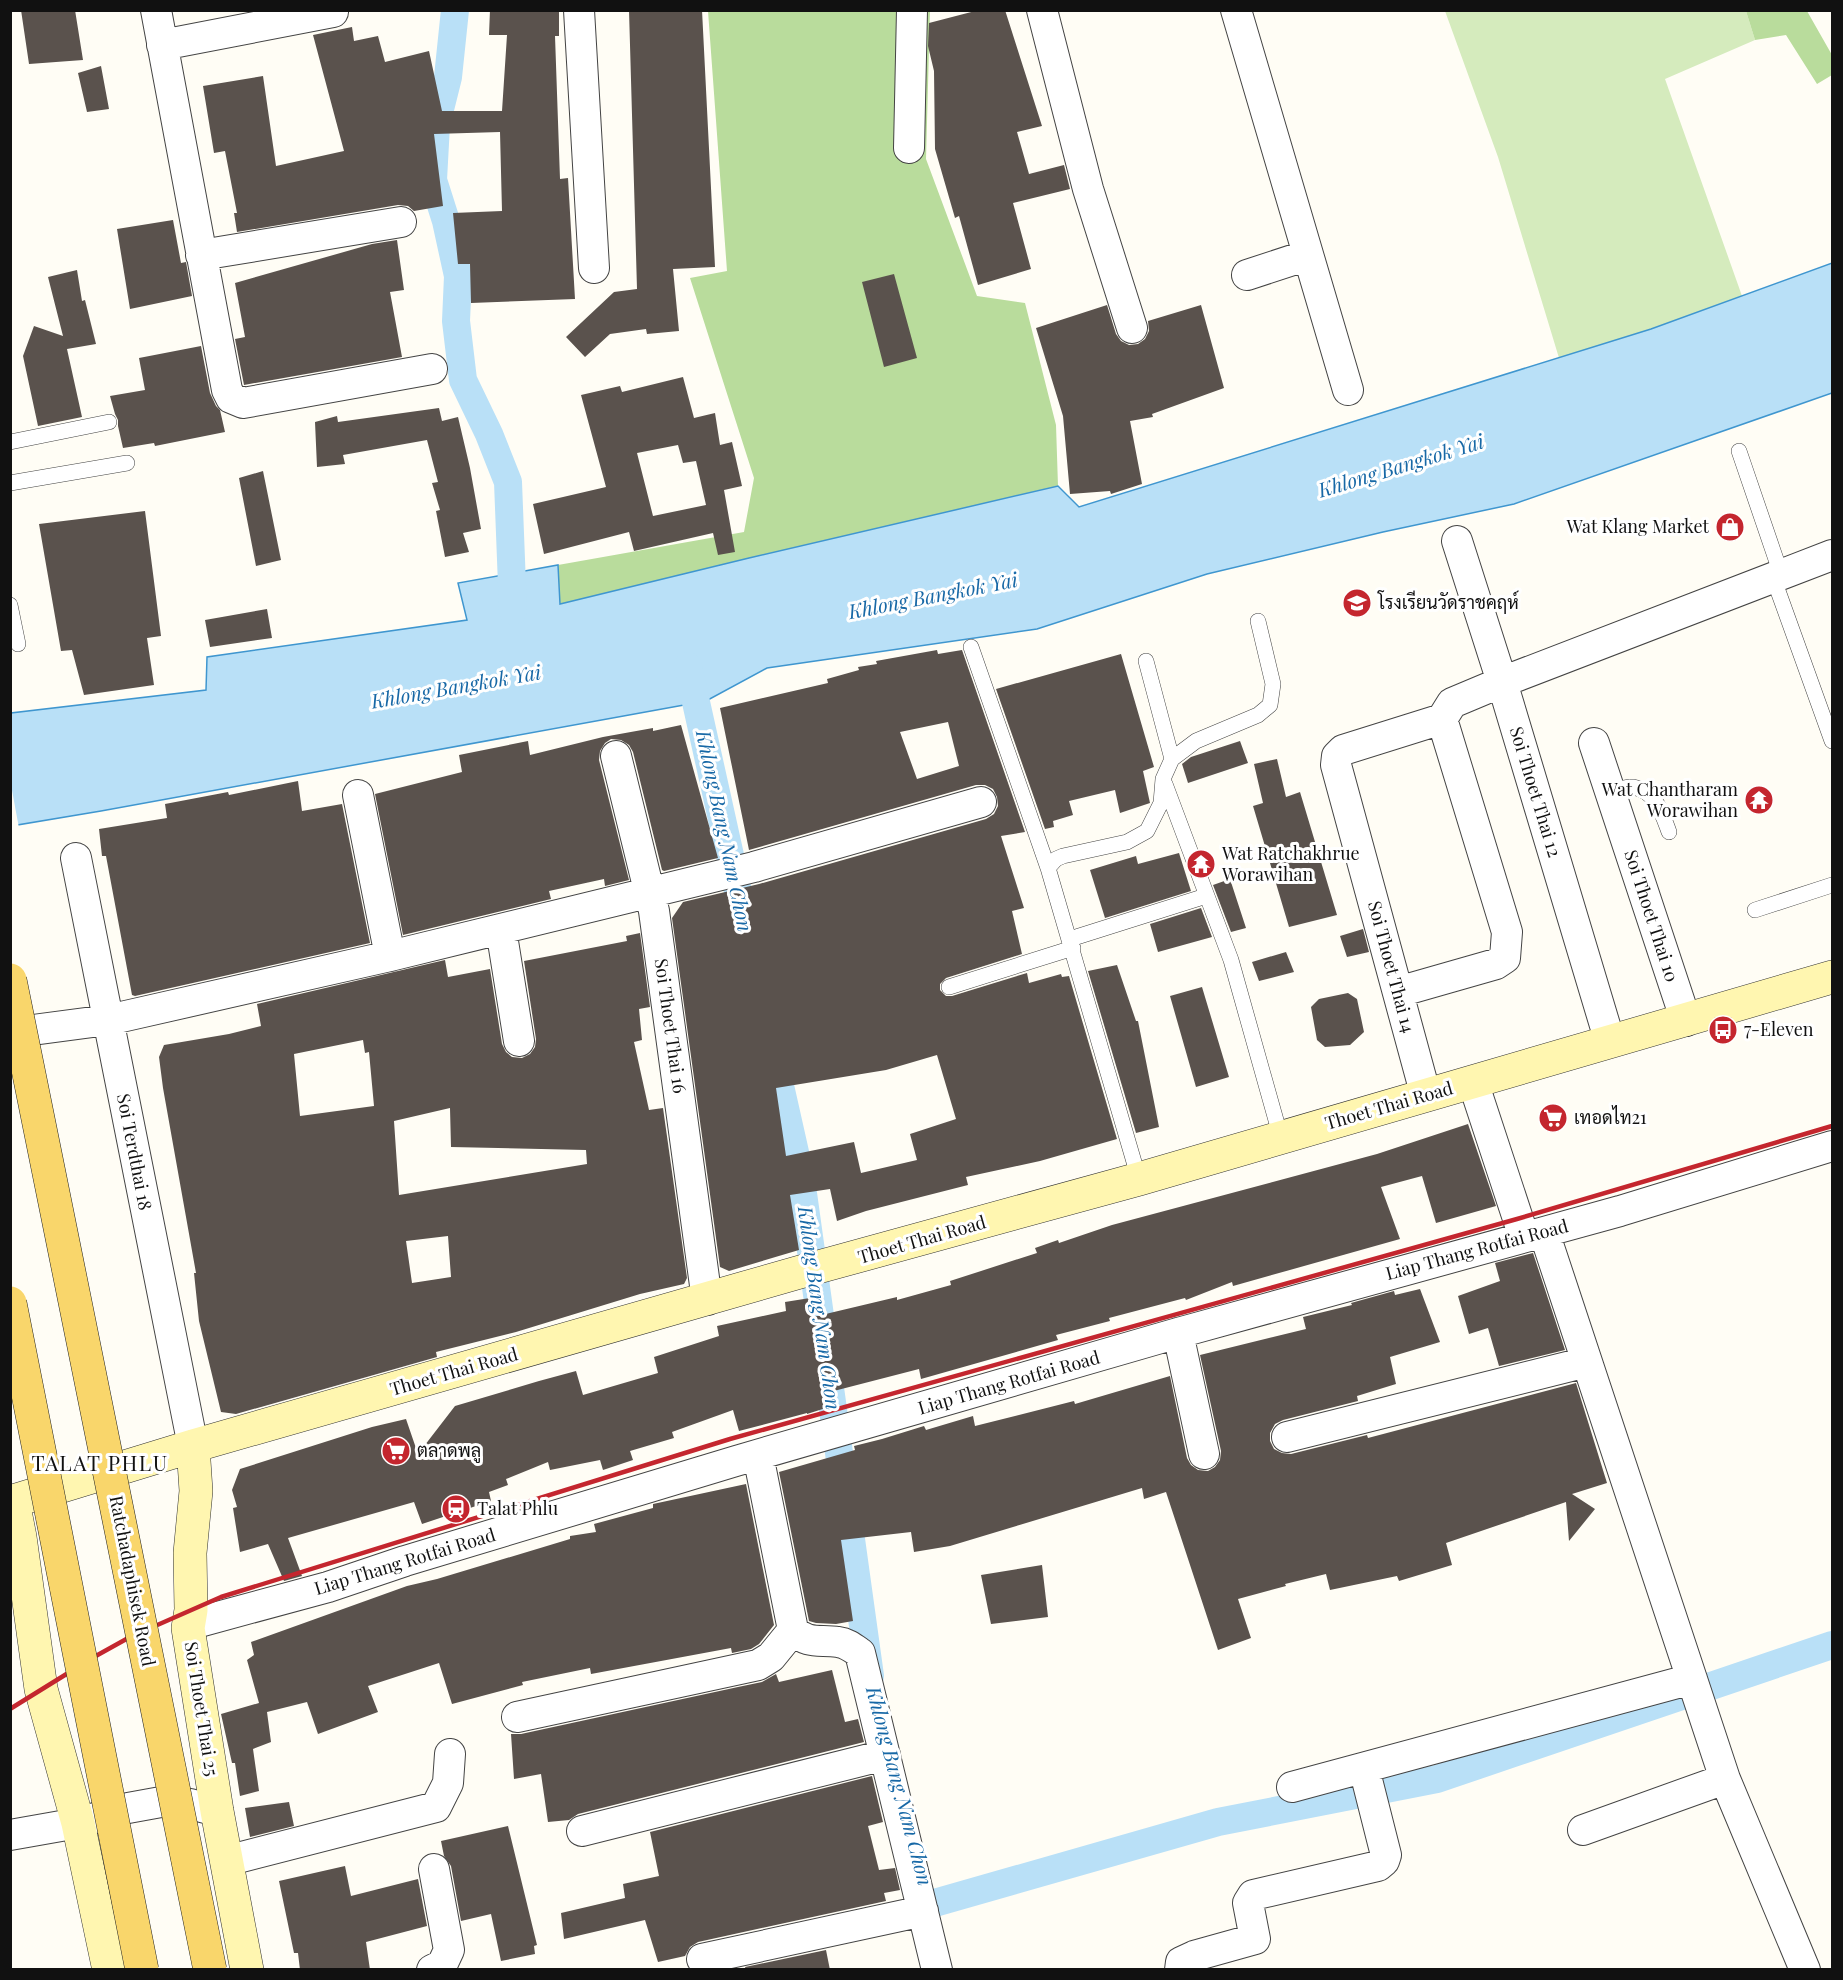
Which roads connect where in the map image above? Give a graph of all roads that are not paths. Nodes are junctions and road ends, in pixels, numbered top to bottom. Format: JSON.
{"nodes":[{"id":1,"x":156,"y":10,"type":"edge"},
{"id":2,"x":579,"y":10,"type":"edge"},
{"id":3,"x":912,"y":10,"type":"edge"},
{"id":4,"x":1042,"y":10,"type":"edge"},
{"id":5,"x":1236,"y":10,"type":"edge"},
{"id":6,"x":333,"y":12,"type":"dead end"},
{"id":7,"x":162,"y":45,"type":"junction"},
{"id":8,"x":909,"y":148,"type":"dead end"},
{"id":9,"x":401,"y":222,"type":"dead end"},
{"id":10,"x":201,"y":255,"type":"junction"},
{"id":11,"x":1308,"y":255,"type":"junction"},
{"id":12,"x":594,"y":268,"type":"dead end"},
{"id":13,"x":1247,"y":275,"type":"dead end"},
{"id":14,"x":1132,"y":328,"type":"dead end"},
{"id":15,"x":432,"y":369,"type":"dead end"},
{"id":16,"x":1348,"y":390,"type":"dead end"},
{"id":17,"x":109,"y":422,"type":"dead end"},
{"id":18,"x":10,"y":442,"type":"edge"},
{"id":19,"x":1739,"y":451,"type":"dead end"},
{"id":20,"x":127,"y":462,"type":"dead end"},
{"id":21,"x":10,"y":483,"type":"edge"},
{"id":22,"x":1457,"y":542,"type":"dead end"},
{"id":23,"x":1833,"y":555,"type":"edge"},
{"id":24,"x":1777,"y":576,"type":"junction"},
{"id":25,"x":10,"y":605,"type":"edge"},
{"id":26,"x":1258,"y":621,"type":"dead end"},
{"id":27,"x":18,"y":644,"type":"dead end"},
{"id":28,"x":971,"y":646,"type":"dead end"},
{"id":29,"x":1146,"y":661,"type":"dead end"},
{"id":30,"x":1502,"y":682,"type":"junction"},
{"id":31,"x":1447,"y":711,"type":"junction"},
{"id":32,"x":1833,"y":741,"type":"edge"},
{"id":33,"x":1594,"y":743,"type":"dead end"},
{"id":34,"x":616,"y":756,"type":"dead end"},
{"id":35,"x":1172,"y":759,"type":"junction"},
{"id":36,"x":1163,"y":779,"type":"junction"},
{"id":37,"x":1610,"y":792,"type":"junction"},
{"id":38,"x":358,"y":795,"type":"dead end"},
{"id":39,"x":981,"y":802,"type":"dead end"},
{"id":40,"x":1669,"y":832,"type":"dead end"},
{"id":41,"x":76,"y":858,"type":"dead end"},
{"id":42,"x":1048,"y":868,"type":"junction"},
{"id":43,"x":1833,"y":885,"type":"edge"},
{"id":44,"x":650,"y":892,"type":"junction"},
{"id":45,"x":1206,"y":896,"type":"junction"},
{"id":46,"x":1755,"y":910,"type":"dead end"},
{"id":47,"x":501,"y":929,"type":"junction"},
{"id":48,"x":1071,"y":944,"type":"junction"},
{"id":49,"x":390,"y":956,"type":"junction"},
{"id":50,"x":1833,"y":977,"type":"edge"},
{"id":51,"x":10,"y":980,"type":"edge"},
{"id":52,"x":949,"y":987,"type":"dead end"},
{"id":53,"x":1398,"y":992,"type":"junction"},
{"id":54,"x":108,"y":1020,"type":"junction"},
{"id":55,"x":1686,"y":1021,"type":"junction"},
{"id":56,"x":10,"y":1033,"type":"edge"},
{"id":57,"x":519,"y":1041,"type":"dead end"},
{"id":58,"x":1610,"y":1042,"type":"junction"},
{"id":59,"x":1473,"y":1082,"type":"junction"},
{"id":60,"x":1426,"y":1096,"type":"junction"},
{"id":61,"x":1281,"y":1138,"type":"junction"},
{"id":62,"x":1833,"y":1146,"type":"edge"},
{"id":63,"x":1139,"y":1179,"type":"junction"},
{"id":64,"x":1534,"y":1234,"type":"junction"},
{"id":65,"x":707,"y":1300,"type":"junction"},
{"id":66,"x":10,"y":1303,"type":"edge"},
{"id":67,"x":1178,"y":1333,"type":"junction"},
{"id":68,"x":1587,"y":1362,"type":"junction"},
{"id":69,"x":1287,"y":1437,"type":"dead end"},
{"id":70,"x":193,"y":1446,"type":"junction"},
{"id":71,"x":1204,"y":1454,"type":"dead end"},
{"id":72,"x":758,"y":1455,"type":"junction"},
{"id":73,"x":11,"y":1498,"type":"edge"},
{"id":74,"x":188,"y":1628,"type":"junction"},
{"id":75,"x":793,"y":1630,"type":"junction"},
{"id":76,"x":1696,"y":1690,"type":"junction"},
{"id":77,"x":517,"y":1717,"type":"dead end"},
{"id":78,"x":450,"y":1754,"type":"dead end"},
{"id":79,"x":885,"y":1755,"type":"junction"},
{"id":80,"x":1725,"y":1779,"type":"junction"},
{"id":81,"x":1368,"y":1785,"type":"junction"},
{"id":82,"x":1292,"y":1787,"type":"dead end"},
{"id":83,"x":217,"y":1811,"type":"junction"},
{"id":84,"x":78,"y":1823,"type":"junction"},
{"id":85,"x":1583,"y":1830,"type":"dead end"},
{"id":86,"x":582,"y":1831,"type":"dead end"},
{"id":87,"x":10,"y":1835,"type":"edge"},
{"id":88,"x":226,"y":1861,"type":"junction"},
{"id":89,"x":434,"y":1869,"type":"dead end"},
{"id":90,"x":923,"y":1911,"type":"junction"},
{"id":91,"x":702,"y":1959,"type":"dead end"},
{"id":92,"x":109,"y":1970,"type":"edge"},
{"id":93,"x":141,"y":1970,"type":"edge"},
{"id":94,"x":210,"y":1970,"type":"edge"},
{"id":95,"x":247,"y":1970,"type":"edge"},
{"id":96,"x":432,"y":1970,"type":"edge"},
{"id":97,"x":937,"y":1970,"type":"edge"},
{"id":98,"x":1180,"y":1970,"type":"edge"},
{"id":99,"x":1805,"y":1970,"type":"edge"}],
"edges":[{"from":1,"to":7,"type":"street"},
{"from":2,"to":12,"type":"street"},
{"from":3,"to":8,"type":"street"},
{"from":4,"to":14,"type":"street"},
{"from":5,"to":11,"type":"street"},
{"from":6,"to":7,"type":"street"},
{"from":7,"to":10,"type":"street"},
{"from":9,"to":10,"type":"street"},
{"from":10,"to":15,"type":"street"},
{"from":11,"to":13,"type":"street"},
{"from":11,"to":16,"type":"street"},
{"from":17,"to":18,"type":"lane"},
{"from":19,"to":24,"type":"lane"},
{"from":20,"to":21,"type":"lane"},
{"from":22,"to":30,"type":"street","name":"Soi Thoet Thai 12"},
{"from":23,"to":24,"type":"street"},
{"from":24,"to":30,"type":"street"},
{"from":24,"to":32,"type":"lane"},
{"from":25,"to":27,"type":"lane"},
{"from":26,"to":35,"type":"lane"},
{"from":28,"to":42,"type":"lane"},
{"from":29,"to":35,"type":"lane"},
{"from":30,"to":31,"type":"street"},
{"from":30,"to":58,"type":"street","name":"Soi Thoet Thai 12"},
{"from":31,"to":53,"type":"street","name":"Soi Thoet Thai 14"},
{"from":31,"to":53,"type":"street"},
{"from":33,"to":37,"type":"street","name":"Soi Thoet Thai 10"},
{"from":34,"to":44,"type":"street","name":"Soi Thoet Thai 16"},
{"from":35,"to":36,"type":"lane"},
{"from":36,"to":42,"type":"lane"},
{"from":36,"to":45,"type":"lane"},
{"from":37,"to":40,"type":"lane"},
{"from":37,"to":55,"type":"street","name":"Soi Thoet Thai 10"},
{"from":38,"to":49,"type":"street"},
{"from":39,"to":44,"type":"street"},
{"from":41,"to":54,"type":"street","name":"Soi Terdthai 18"},
{"from":42,"to":48,"type":"lane"},
{"from":43,"to":46,"type":"lane"},
{"from":44,"to":47,"type":"street"},
{"from":44,"to":65,"type":"street","name":"Soi Thoet Thai 16"},
{"from":45,"to":48,"type":"lane"},
{"from":45,"to":61,"type":"lane"},
{"from":47,"to":49,"type":"street"},
{"from":47,"to":57,"type":"street"},
{"from":48,"to":52,"type":"lane"},
{"from":48,"to":63,"type":"lane"},
{"from":49,"to":54,"type":"street"},
{"from":50,"to":55,"type":"main road","name":"Thoet Thai Road"},
{"from":51,"to":94,"type":"main road","name":"Ratchadaphisek Road","bridge":true},
{"from":53,"to":60,"type":"street","name":"Soi Thoet Thai 14"},
{"from":54,"to":56,"type":"street"},
{"from":54,"to":70,"type":"street","name":"Soi Terdthai 18"},
{"from":55,"to":58,"type":"main road","name":"Thoet Thai Road"},
{"from":58,"to":59,"type":"main road","name":"Thoet Thai Road"},
{"from":59,"to":60,"type":"main road","name":"Thoet Thai Road"},
{"from":59,"to":64,"type":"street"},
{"from":60,"to":61,"type":"main road","name":"Thoet Thai Road"},
{"from":61,"to":63,"type":"main road","name":"Thoet Thai Road"},
{"from":62,"to":64,"type":"street","name":"Liap Thang Rotfai Road"},
{"from":63,"to":65,"type":"main road","name":"Thoet Thai Road"},
{"from":64,"to":67,"type":"street","name":"Liap Thang Rotfai Road"},
{"from":64,"to":68,"type":"street"},
{"from":65,"to":70,"type":"main road","name":"Thoet Thai Road"},
{"from":66,"to":93,"type":"main road","bridge":true},
{"from":67,"to":71,"type":"street"},
{"from":67,"to":72,"type":"street","name":"Liap Thang Rotfai Road"},
{"from":68,"to":69,"type":"street"},
{"from":68,"to":76,"type":"street"},
{"from":70,"to":73,"type":"main road","name":"Thoet Thai Road"},
{"from":70,"to":74,"type":"main road","name":"Soi Thoet Thai 25"},
{"from":72,"to":74,"type":"street","name":"Liap Thang Rotfai Road"},
{"from":72,"to":75,"type":"street"},
{"from":73,"to":84,"type":"main road"},
{"from":74,"to":83,"type":"main road","name":"Soi Thoet Thai 25"},
{"from":75,"to":77,"type":"street"},
{"from":75,"to":79,"type":"street"},
{"from":76,"to":80,"type":"street"},
{"from":76,"to":81,"type":"street"},
{"from":78,"to":88,"type":"street"},
{"from":79,"to":86,"type":"street"},
{"from":79,"to":90,"type":"street"},
{"from":80,"to":85,"type":"street"},
{"from":80,"to":99,"type":"street"},
{"from":81,"to":82,"type":"street"},
{"from":81,"to":98,"type":"street"},
{"from":83,"to":84,"type":"street"},
{"from":83,"to":88,"type":"main road","name":"Soi Thoet Thai 25"},
{"from":84,"to":87,"type":"street"},
{"from":84,"to":92,"type":"main road"},
{"from":88,"to":95,"type":"main road","name":"Soi Thoet Thai 25"},
{"from":89,"to":96,"type":"street"},
{"from":90,"to":91,"type":"street"},
{"from":90,"to":97,"type":"street"}]}
